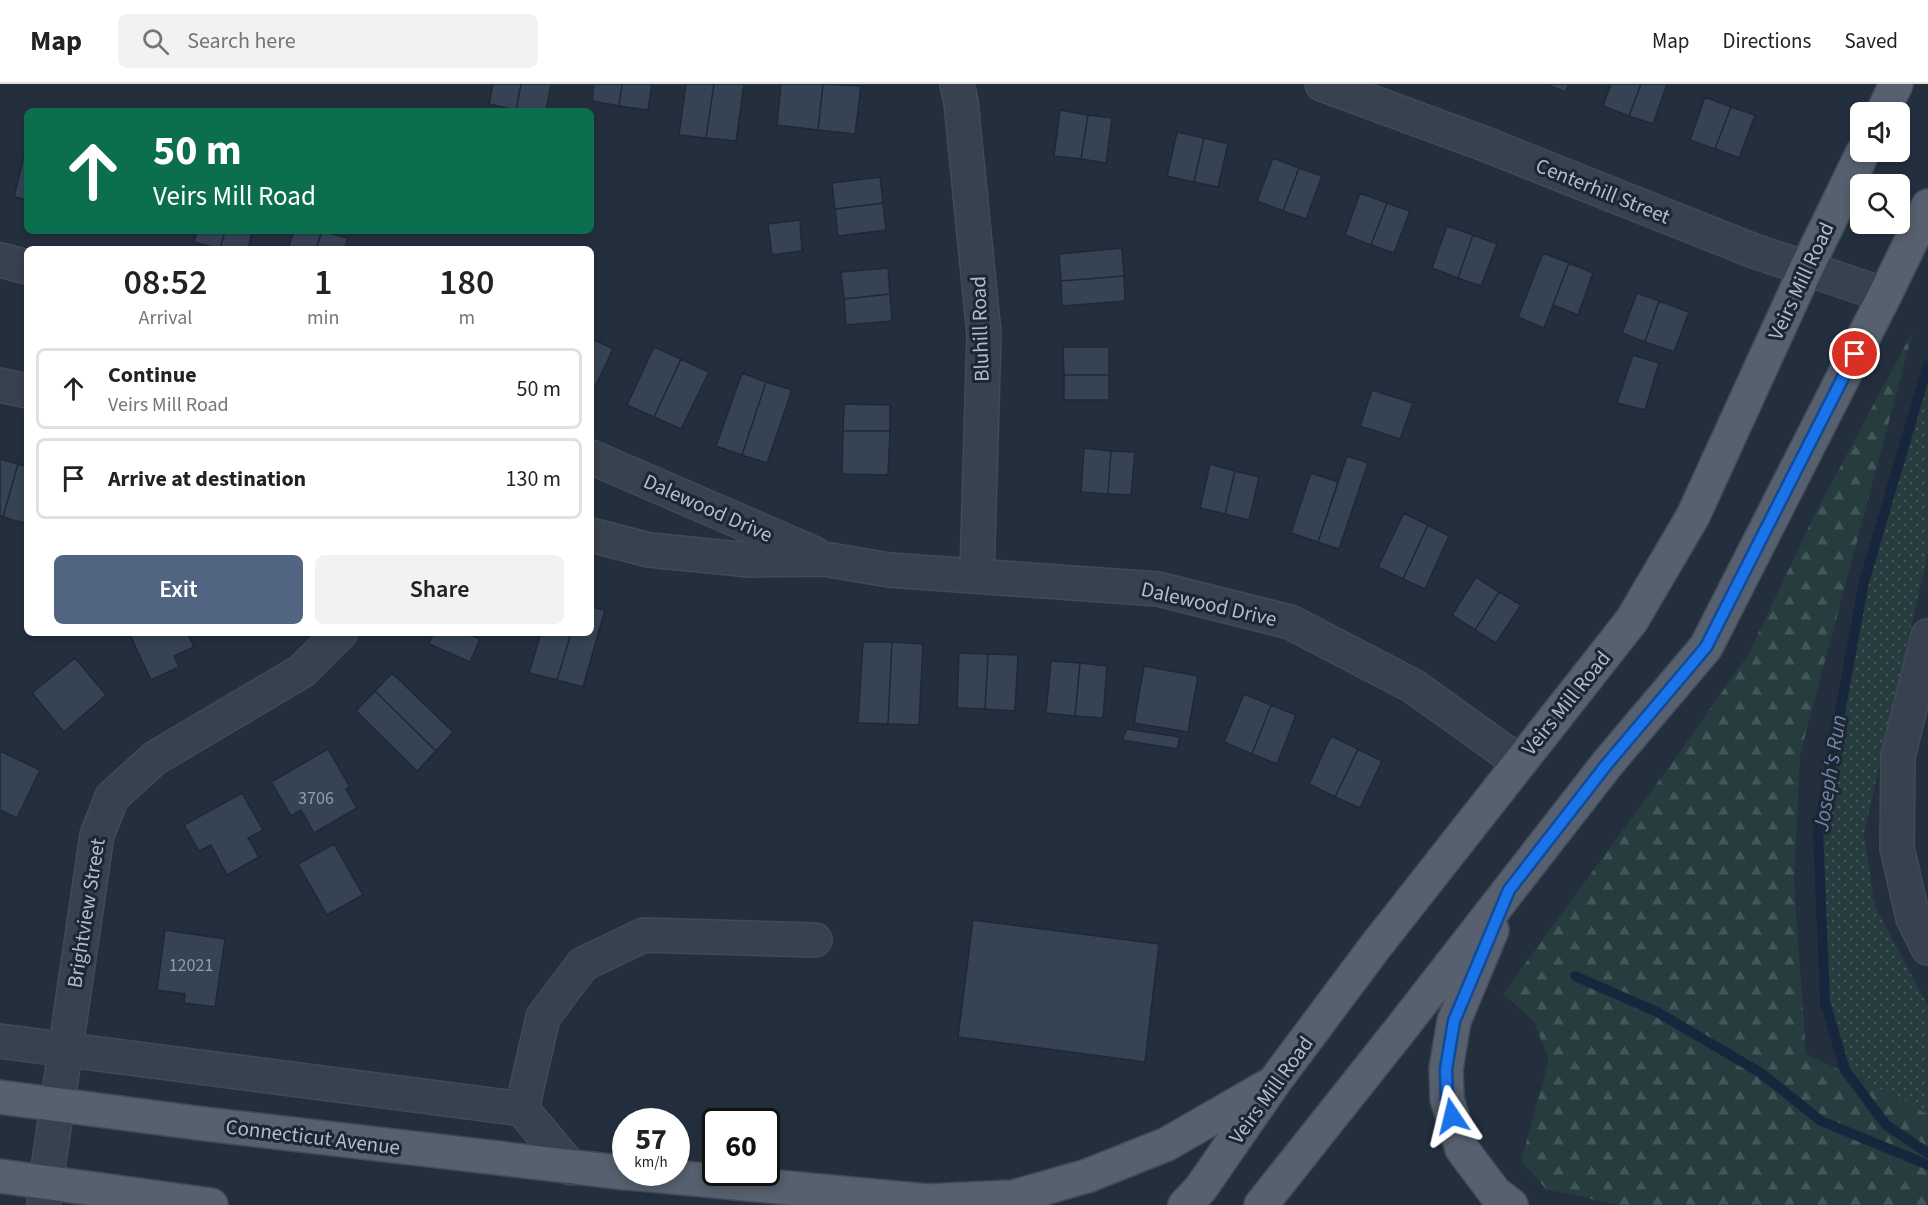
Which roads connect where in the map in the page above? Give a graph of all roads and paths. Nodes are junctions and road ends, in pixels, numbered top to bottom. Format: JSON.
{"nodes":[{"id":1,"x":957,"y":84,"type":"edge"},
{"id":2,"x":1322,"y":84,"type":"edge"},
{"id":3,"x":1896,"y":84,"type":"edge"},
{"id":4,"x":1887,"y":102,"type":"edge"},
{"id":5,"x":1858,"y":162,"type":"edge"},
{"id":6,"x":1928,"y":206,"type":"edge"},
{"id":7,"x":0,"y":260,"type":"edge"},
{"id":8,"x":24,"y":266,"type":"edge"},
{"id":9,"x":1806,"y":268,"type":"junction"},
{"id":10,"x":1885,"y":296,"type":"junction"},
{"id":11,"x":0,"y":385,"type":"edge"},
{"id":12,"x":24,"y":390,"type":"edge"},
{"id":13,"x":594,"y":458,"type":"edge"},
{"id":14,"x":594,"y":536,"type":"edge"},
{"id":15,"x":824,"y":559,"type":"junction"},
{"id":16,"x":977,"y":575,"type":"junction"},
{"id":17,"x":337,"y":636,"type":"edge"},
{"id":18,"x":1928,"y":636,"type":"edge"},
{"id":19,"x":1519,"y":762,"type":"junction"},
{"id":20,"x":1509,"y":890,"type":"junction"},
{"id":21,"x":815,"y":940,"type":"dead end"},
{"id":22,"x":1928,"y":948,"type":"edge"},
{"id":23,"x":0,"y":1041,"type":"edge"},
{"id":24,"x":66,"y":1049,"type":"junction"},
{"id":25,"x":1275,"y":1081,"type":"junction"},
{"id":26,"x":0,"y":1097,"type":"edge"},
{"id":27,"x":58,"y":1104,"type":"junction"},
{"id":28,"x":522,"y":1108,"type":"junction"},
{"id":29,"x":571,"y":1168,"type":"junction"},
{"id":30,"x":612,"y":1172,"type":"edge"},
{"id":31,"x":0,"y":1176,"type":"edge"},
{"id":32,"x":690,"y":1179,"type":"edge"},
{"id":33,"x":45,"y":1194,"type":"edge"},
{"id":34,"x":927,"y":1201,"type":"junction"},
{"id":35,"x":211,"y":1205,"type":"edge"},
{"id":36,"x":966,"y":1205,"type":"edge"},
{"id":37,"x":1185,"y":1205,"type":"edge"},
{"id":38,"x":1261,"y":1205,"type":"edge"},
{"id":39,"x":1511,"y":1205,"type":"edge"}],
"edges":[{"from":1,"to":16,"type":"street","name":"Bluhill Road"},
{"from":2,"to":9,"type":"street","name":"Centerhill Street"},
{"from":3,"to":4,"type":"main road"},
{"from":5,"to":9,"type":"main road","name":"Veirs Mill Road"},
{"from":6,"to":10,"type":"main road"},
{"from":7,"to":8,"type":"street"},
{"from":9,"to":10,"type":"street","name":"Centerhill Street"},
{"from":9,"to":19,"type":"main road","name":"Veirs Mill Road"},
{"from":10,"to":20,"type":"main road"},
{"from":11,"to":12,"type":"street"},
{"from":13,"to":15,"type":"street","name":"Dalewood Drive"},
{"from":14,"to":15,"type":"street","name":"Dalewood Drive"},
{"from":15,"to":16,"type":"street","name":"Dalewood Drive"},
{"from":16,"to":19,"type":"street","name":"Dalewood Drive"},
{"from":17,"to":24,"type":"street","name":"Brightview Street"},
{"from":18,"to":22,"type":"street"},
{"from":19,"to":25,"type":"main road","name":"Veirs Mill Road"},
{"from":20,"to":38,"type":"main road"},
{"from":20,"to":39,"type":"main road"},
{"from":21,"to":28,"type":"street"},
{"from":23,"to":24,"type":"street"},
{"from":24,"to":27,"type":"street","name":"Brightview Street"},
{"from":24,"to":28,"type":"street"},
{"from":25,"to":34,"type":"main road"},
{"from":25,"to":37,"type":"main road","name":"Veirs Mill Road"},
{"from":26,"to":27,"type":"main road","name":"Connecticut Avenue"},
{"from":27,"to":29,"type":"main road","name":"Connecticut Avenue"},
{"from":27,"to":33,"type":"street","name":"Brightview Street"},
{"from":28,"to":29,"type":"street"},
{"from":29,"to":30,"type":"main road","name":"Connecticut Avenue"},
{"from":31,"to":33,"type":"main road"},
{"from":32,"to":34,"type":"main road","name":"Connecticut Avenue"},
{"from":33,"to":35,"type":"main road"},
{"from":34,"to":36,"type":"main road","name":"Connecticut Avenue"}]}
